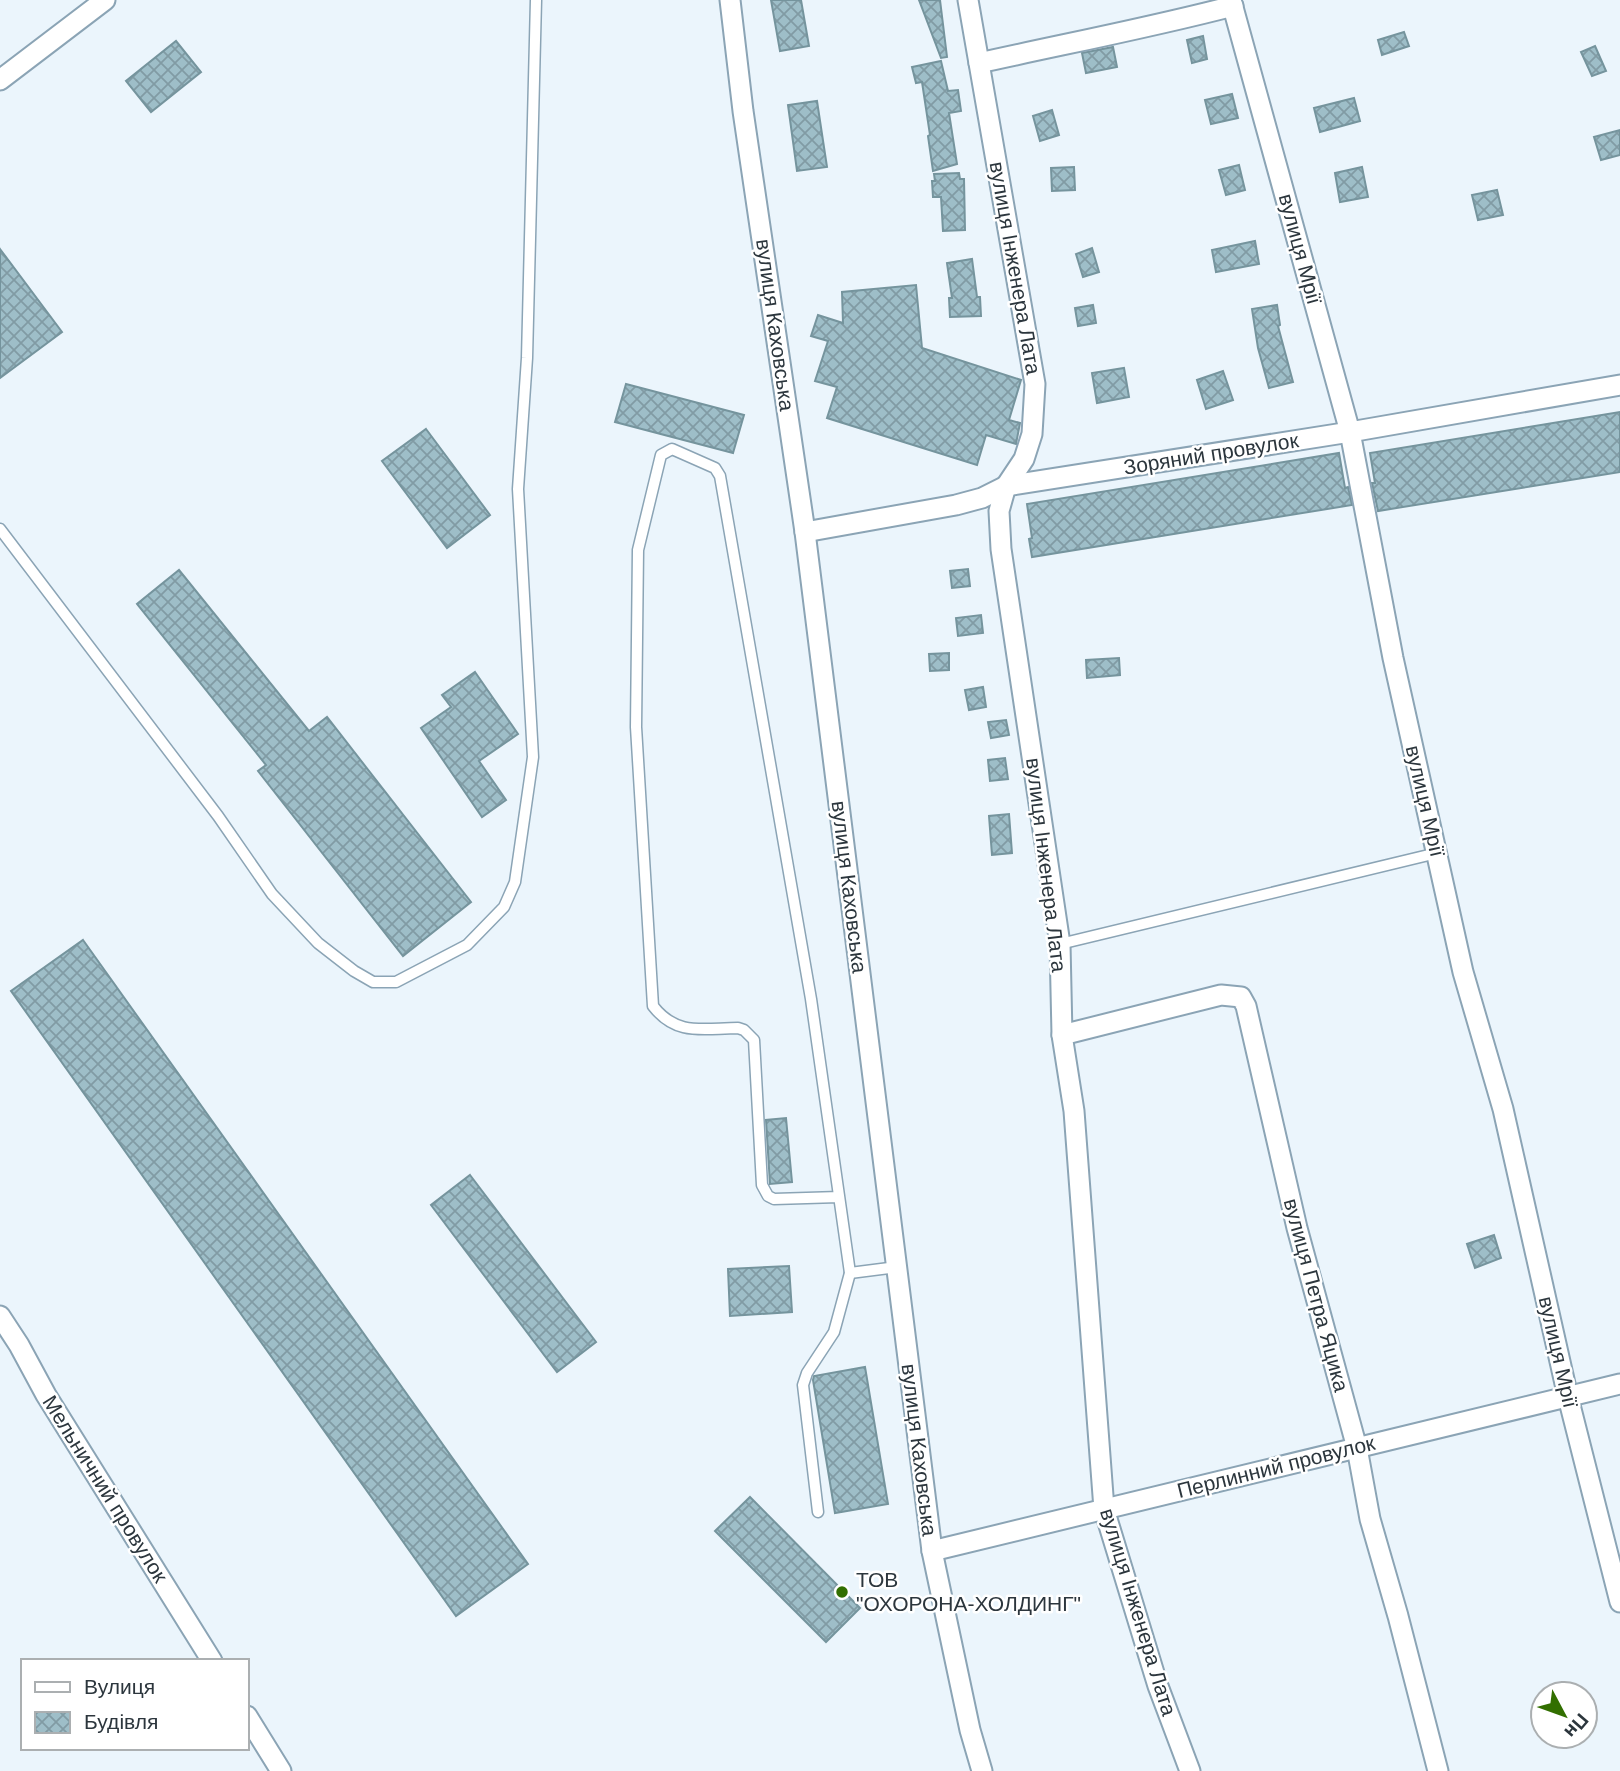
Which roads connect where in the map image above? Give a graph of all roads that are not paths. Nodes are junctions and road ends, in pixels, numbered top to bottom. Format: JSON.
{"nodes":[{"id":1,"x":105,"y":0,"type":"edge"},
{"id":2,"x":536,"y":0,"type":"edge"},
{"id":3,"x":730,"y":0,"type":"edge"},
{"id":4,"x":968,"y":0,"type":"edge"},
{"id":5,"x":1232,"y":3,"type":"edge"},
{"id":6,"x":979,"y":63,"type":"junction"},
{"id":7,"x":0,"y":80,"type":"edge"},
{"id":8,"x":1620,"y":385,"type":"edge"},
{"id":9,"x":1350,"y":432,"type":"junction"},
{"id":10,"x":1006,"y":486,"type":"junction"},
{"id":11,"x":0,"y":529,"type":"edge"},
{"id":12,"x":805,"y":532,"type":"junction"},
{"id":13,"x":1437,"y":853,"type":"junction"},
{"id":14,"x":1060,"y":944,"type":"junction"},
{"id":15,"x":1062,"y":1035,"type":"junction"},
{"id":16,"x":839,"y":1197,"type":"junction"},
{"id":17,"x":897,"y":1267,"type":"junction"},
{"id":18,"x":850,"y":1273,"type":"junction"},
{"id":19,"x":0,"y":1316,"type":"edge"},
{"id":20,"x":1620,"y":1384,"type":"edge"},
{"id":21,"x":1568,"y":1396,"type":"junction"},
{"id":22,"x":1357,"y":1448,"type":"junction"},
{"id":23,"x":1104,"y":1509,"type":"junction"},
{"id":24,"x":818,"y":1511,"type":"dead end"},
{"id":25,"x":932,"y":1551,"type":"junction"},
{"id":26,"x":1620,"y":1602,"type":"edge"},
{"id":27,"x":211,"y":1659,"type":"edge"},
{"id":28,"x":248,"y":1718,"type":"edge"},
{"id":29,"x":281,"y":1771,"type":"edge"},
{"id":30,"x":982,"y":1771,"type":"edge"},
{"id":31,"x":1191,"y":1771,"type":"edge"},
{"id":32,"x":1438,"y":1771,"type":"edge"}],
"edges":[{"from":1,"to":7,"type":"street"},
{"from":2,"to":11,"type":"lane"},
{"from":3,"to":12,"type":"street","name":"вулиця Каховська"},
{"from":4,"to":6,"type":"street","name":"вулиця Інженера Лата"},
{"from":5,"to":6,"type":"street"},
{"from":5,"to":9,"type":"street","name":"вулиця Мрії"},
{"from":6,"to":10,"type":"street","name":"вулиця Інженера Лата"},
{"from":8,"to":9,"type":"street","name":"Зоряний провулок"},
{"from":9,"to":10,"type":"street","name":"Зоряний провулок"},
{"from":9,"to":13,"type":"street","name":"вулиця Мрії"},
{"from":10,"to":12,"type":"street","name":"Зоряний провулок"},
{"from":10,"to":14,"type":"street","name":"вулиця Інженера Лата"},
{"from":12,"to":17,"type":"street","name":"вулиця Каховська"},
{"from":13,"to":14,"type":"lane"},
{"from":13,"to":21,"type":"street","name":"вулиця Мрії"},
{"from":14,"to":15,"type":"street","name":"вулиця Інженера Лата"},
{"from":15,"to":22,"type":"street","name":"вулиця Петра Яцика"},
{"from":15,"to":23,"type":"street","name":"вулиця Інженера Лата"},
{"from":16,"to":16,"type":"lane"},
{"from":16,"to":18,"type":"lane"},
{"from":17,"to":18,"type":"lane"},
{"from":17,"to":25,"type":"street","name":"вулиця Каховська"},
{"from":18,"to":24,"type":"lane"},
{"from":19,"to":27,"type":"street","name":"Мельничний провулок"},
{"from":20,"to":21,"type":"street","name":"Перлинний провулок"},
{"from":21,"to":22,"type":"street","name":"Перлинний провулок"},
{"from":21,"to":26,"type":"street","name":"вулиця Мрії"},
{"from":22,"to":23,"type":"street","name":"Перлинний провулок"},
{"from":22,"to":32,"type":"street","name":"вулиця Петра Яцика"},
{"from":23,"to":25,"type":"street","name":"Перлинний провулок"},
{"from":23,"to":31,"type":"street","name":"вулиця Інженера Лата"},
{"from":25,"to":30,"type":"street","name":"вулиця Каховська"},
{"from":28,"to":29,"type":"street"}]}
